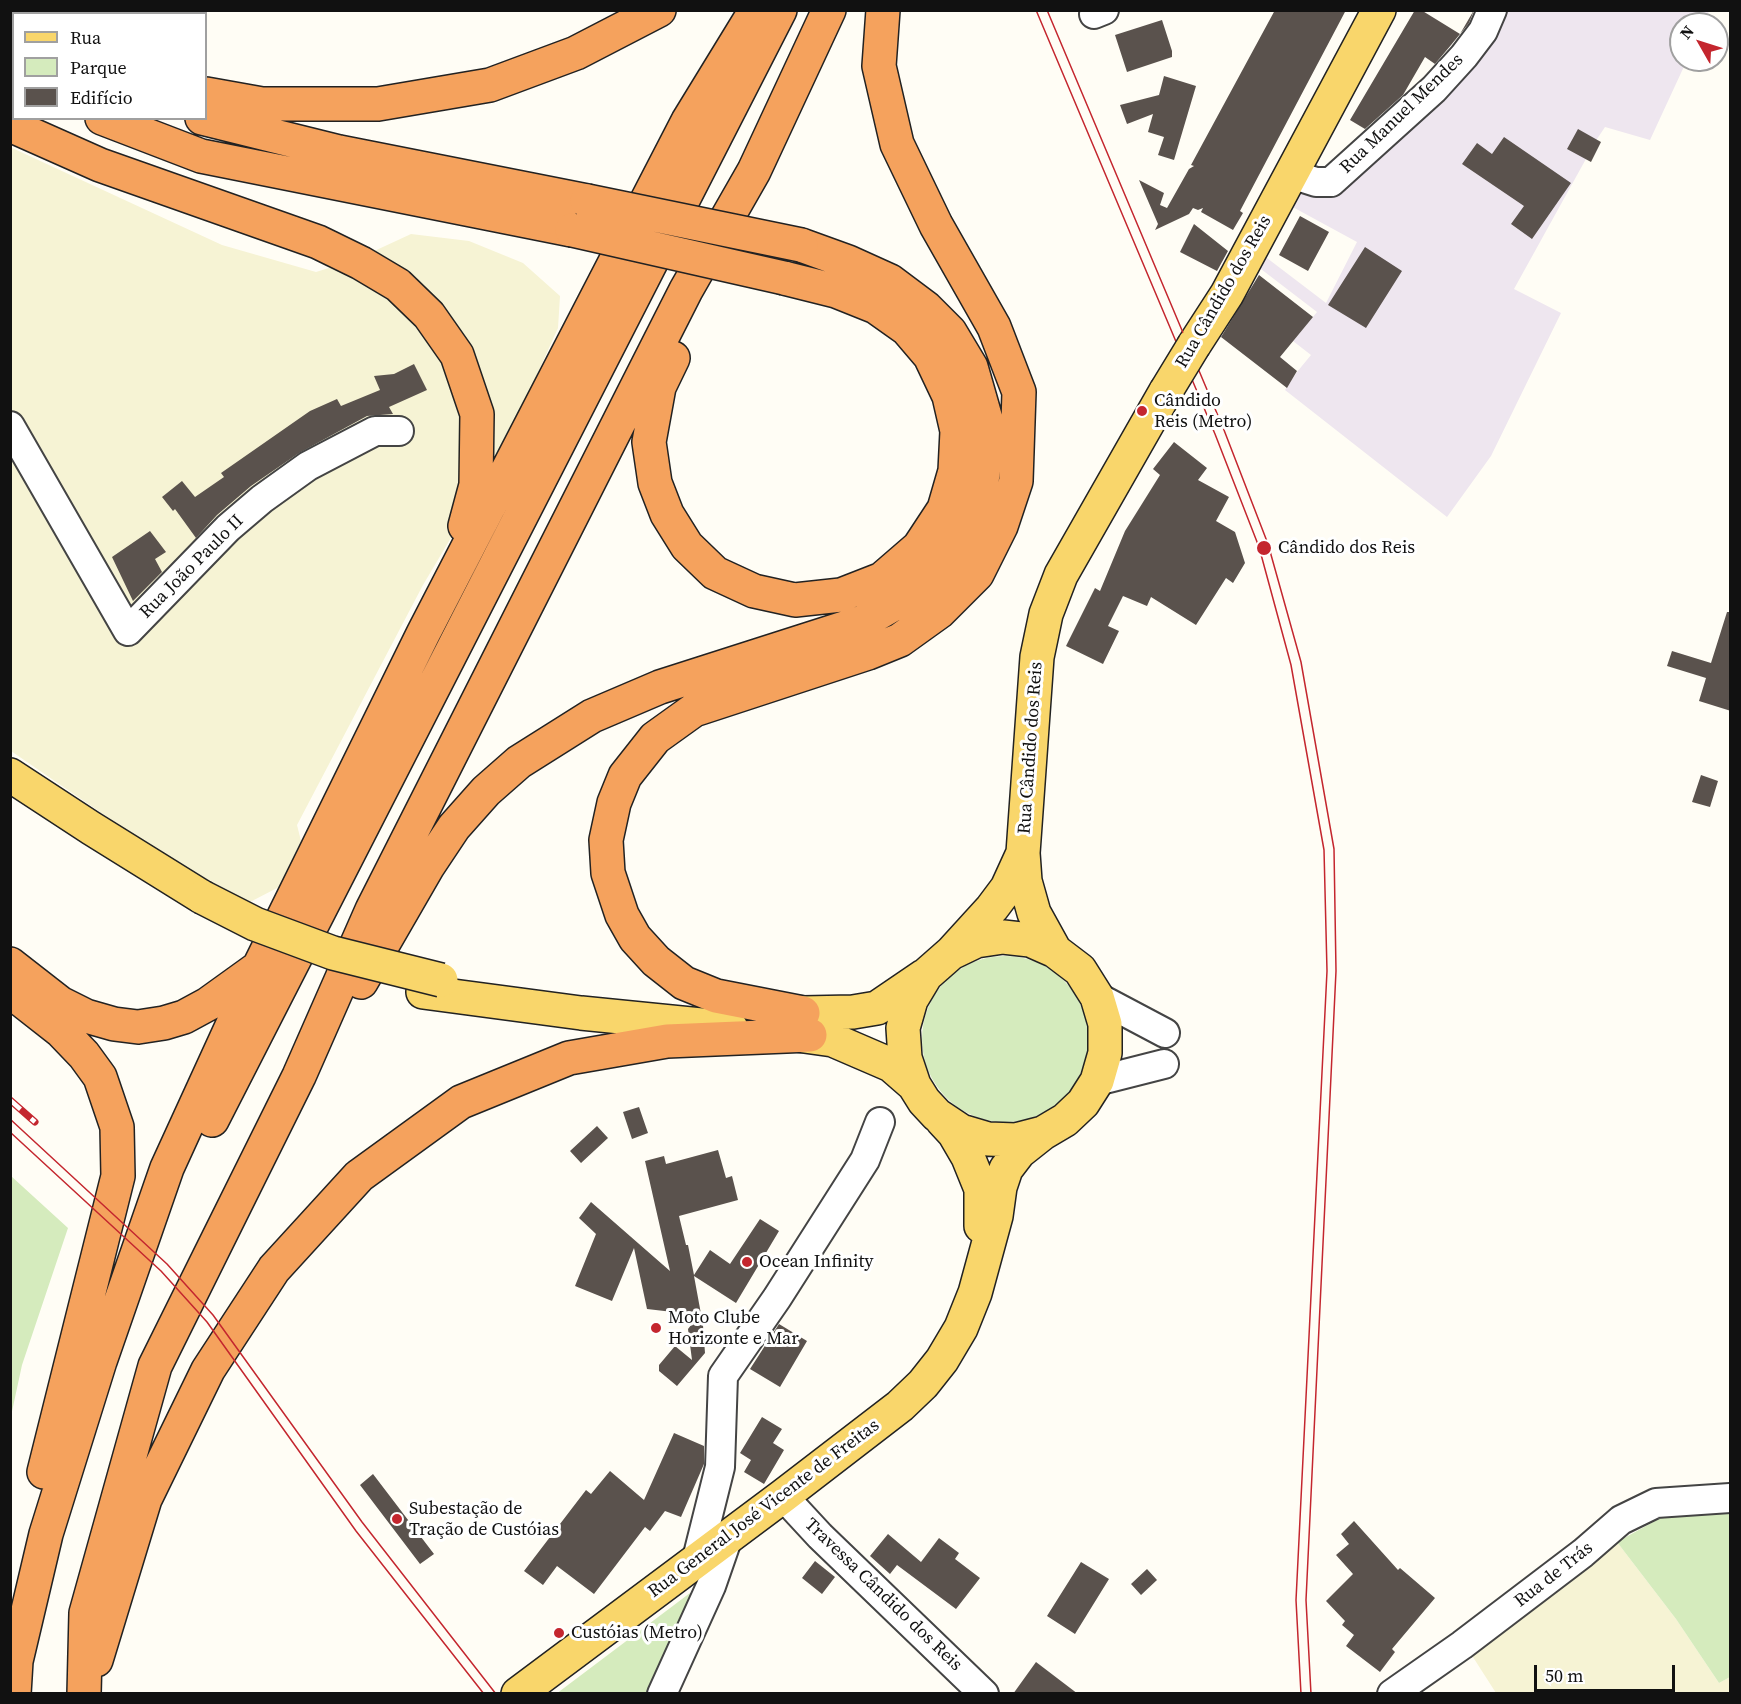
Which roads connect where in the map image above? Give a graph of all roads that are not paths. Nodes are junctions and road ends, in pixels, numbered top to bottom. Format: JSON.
{"nodes":[{"id":1,"x":659,"y":10,"type":"edge"},
{"id":2,"x":756,"y":10,"type":"edge"},
{"id":3,"x":780,"y":10,"type":"edge"},
{"id":4,"x":829,"y":10,"type":"edge"},
{"id":5,"x":883,"y":10,"type":"edge"},
{"id":6,"x":1379,"y":10,"type":"edge"},
{"id":7,"x":1492,"y":10,"type":"edge"},
{"id":8,"x":207,"y":94,"type":"edge"},
{"id":9,"x":207,"y":119,"type":"edge"},
{"id":10,"x":107,"y":120,"type":"edge"},
{"id":11,"x":10,"y":125,"type":"edge"},
{"id":12,"x":754,"y":171,"type":"junction"},
{"id":13,"x":1291,"y":174,"type":"junction"},
{"id":14,"x":801,"y":245,"type":"junction"},
{"id":15,"x":717,"y":263,"type":"edge"},
{"id":16,"x":717,"y":263,"type":"edge"},
{"id":17,"x":717,"y":263,"type":"edge"},
{"id":18,"x":717,"y":263,"type":"edge"},
{"id":19,"x":10,"y":426,"type":"edge"},
{"id":20,"x":1017,"y":429,"type":"junction"},
{"id":21,"x":399,"y":432,"type":"dead end"},
{"id":22,"x":423,"y":634,"type":"junction"},
{"id":23,"x":10,"y":774,"type":"edge"},
{"id":24,"x":10,"y":795,"type":"edge"},
{"id":25,"x":1023,"y":853,"type":"junction"},
{"id":26,"x":200,"y":904,"type":"junction"},
{"id":27,"x":1055,"y":951,"type":"junction"},
{"id":28,"x":951,"y":952,"type":"junction"},
{"id":29,"x":10,"y":964,"type":"edge"},
{"id":30,"x":259,"y":967,"type":"junction"},
{"id":31,"x":926,"y":975,"type":"junction"},
{"id":32,"x":10,"y":991,"type":"edge"},
{"id":33,"x":1097,"y":997,"type":"junction"},
{"id":34,"x":807,"y":1024,"type":"junction"},
{"id":35,"x":1165,"y":1033,"type":"dead end"},
{"id":36,"x":1164,"y":1064,"type":"dead end"},
{"id":37,"x":299,"y":1076,"type":"junction"},
{"id":38,"x":1097,"y":1081,"type":"junction"},
{"id":39,"x":914,"y":1085,"type":"junction"},
{"id":40,"x":937,"y":1115,"type":"junction"},
{"id":41,"x":880,"y":1122,"type":"dead end"},
{"id":42,"x":1043,"y":1133,"type":"junction"},
{"id":43,"x":975,"y":1293,"type":"junction"},
{"id":44,"x":100,"y":1361,"type":"junction"},
{"id":45,"x":783,"y":1496,"type":"junction"},
{"id":46,"x":1731,"y":1498,"type":"edge"},
{"id":47,"x":728,"y":1537,"type":"junction"},
{"id":48,"x":698,"y":1559,"type":"junction"},
{"id":49,"x":16,"y":1661,"type":"junction"},
{"id":50,"x":14,"y":1694,"type":"edge"},
{"id":51,"x":85,"y":1694,"type":"edge"},
{"id":52,"x":518,"y":1694,"type":"edge"},
{"id":53,"x":662,"y":1694,"type":"edge"},
{"id":54,"x":984,"y":1694,"type":"edge"},
{"id":55,"x":1392,"y":1694,"type":"edge"}],
"edges":[{"from":1,"to":8,"type":"highway"},
{"from":2,"to":22,"type":"highway"},
{"from":3,"to":44,"type":"highway"},
{"from":4,"to":12,"type":"highway"},
{"from":5,"to":20,"type":"highway"},
{"from":6,"to":13,"type":"main road","name":"Rua Cândido dos Reis"},
{"from":7,"to":13,"type":"street","name":"Rua Manuel Mendes"},
{"from":9,"to":14,"type":"highway","bridge":true},
{"from":10,"to":18,"type":"highway","bridge":true},
{"from":11,"to":22,"type":"highway"},
{"from":12,"to":15,"type":"highway","bridge":true},
{"from":12,"to":37,"type":"highway"},
{"from":13,"to":25,"type":"main road","name":"Rua Cândido dos Reis","bridge":true},
{"from":14,"to":20,"type":"highway"},
{"from":14,"to":37,"type":"highway"},
{"from":16,"to":17,"type":"highway","bridge":true},
{"from":19,"to":21,"type":"street","name":"Rua João Paulo II"},
{"from":20,"to":34,"type":"highway"},
{"from":22,"to":30,"type":"highway"},
{"from":23,"to":26,"type":"main road"},
{"from":24,"to":26,"type":"main road"},
{"from":25,"to":27,"type":"main road","name":"Rua Cândido dos Reis"},
{"from":25,"to":28,"type":"main road","name":"Rua Cândido dos Reis"},
{"from":26,"to":34,"type":"main road"},
{"from":27,"to":28,"type":"main road","name":"Rua Cândido dos Reis"},
{"from":27,"to":33,"type":"main road","name":"Rua Cândido dos Reis"},
{"from":28,"to":31,"type":"main road","name":"Rua Cândido dos Reis"},
{"from":29,"to":30,"type":"highway"},
{"from":30,"to":44,"type":"highway"},
{"from":31,"to":34,"type":"main road"},
{"from":31,"to":39,"type":"main road","name":"Rua Cândido dos Reis"},
{"from":32,"to":49,"type":"highway"},
{"from":33,"to":35,"type":"street"},
{"from":33,"to":38,"type":"main road","name":"Rua Cândido dos Reis"},
{"from":34,"to":39,"type":"main road"},
{"from":34,"to":51,"type":"highway"},
{"from":36,"to":38,"type":"street"},
{"from":37,"to":51,"type":"highway"},
{"from":38,"to":42,"type":"main road","name":"Rua Cândido dos Reis"},
{"from":39,"to":40,"type":"main road","name":"Rua Cândido dos Reis"},
{"from":40,"to":42,"type":"main road","name":"Rua Cândido dos Reis"},
{"from":40,"to":43,"type":"main road"},
{"from":41,"to":48,"type":"street"},
{"from":42,"to":43,"type":"main road"},
{"from":43,"to":45,"type":"main road","name":"Rua General José Vicente de Freitas"},
{"from":44,"to":49,"type":"highway"},
{"from":45,"to":47,"type":"main road","name":"Rua General José Vicente de Freitas"},
{"from":45,"to":54,"type":"street","name":"Travessa Cândido dos Reis"},
{"from":46,"to":55,"type":"street","name":"Rua de Trás"},
{"from":47,"to":48,"type":"main road","name":"Rua General José Vicente de Freitas"},
{"from":47,"to":53,"type":"street"},
{"from":48,"to":52,"type":"main road","name":"Rua General José Vicente de Freitas"},
{"from":49,"to":50,"type":"highway"}]}
